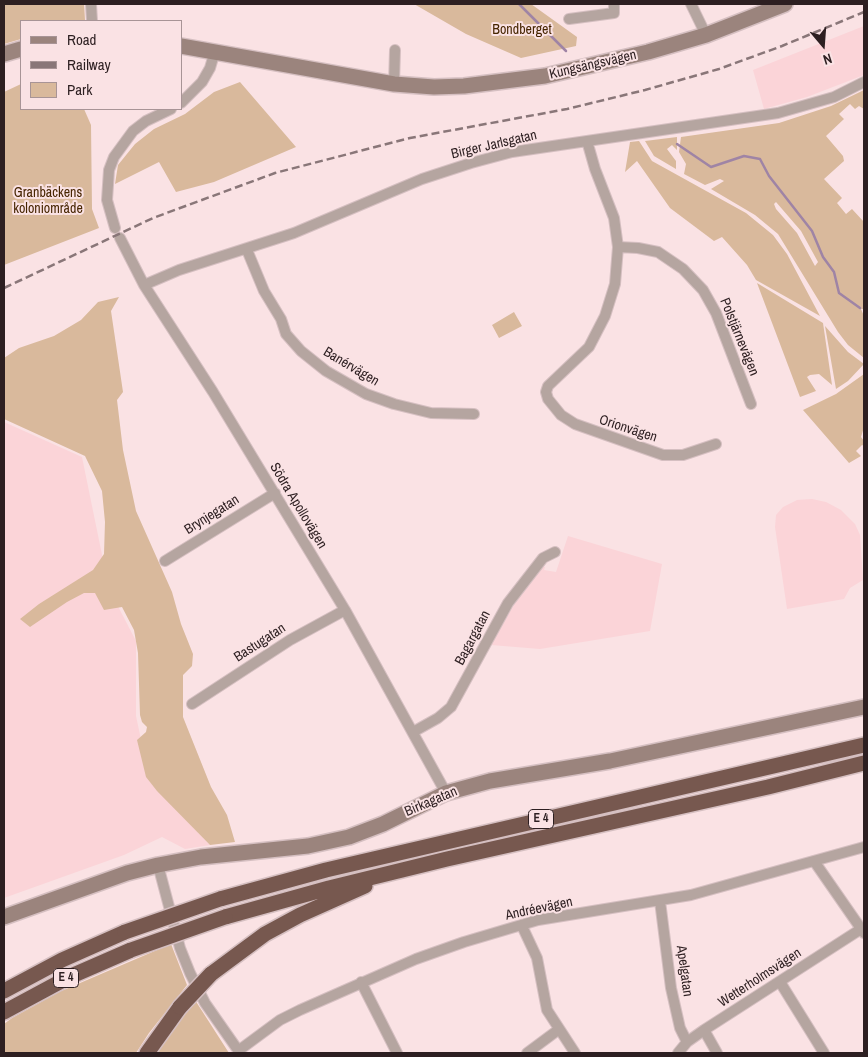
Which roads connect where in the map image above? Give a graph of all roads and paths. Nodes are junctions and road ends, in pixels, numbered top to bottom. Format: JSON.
{"nodes":[{"id":1,"x":91,"y":4,"type":"edge"},
{"id":2,"x":614,"y":4,"type":"edge"},
{"id":3,"x":691,"y":4,"type":"edge"},
{"id":4,"x":784,"y":4,"type":"edge"},
{"id":5,"x":569,"y":19,"type":"dead end"},
{"id":6,"x":92,"y":20,"type":"edge"},
{"id":7,"x":706,"y":35,"type":"junction"},
{"id":8,"x":182,"y":46,"type":"edge"},
{"id":9,"x":20,"y":49,"type":"edge"},
{"id":10,"x":215,"y":50,"type":"junction"},
{"id":11,"x":395,"y":50,"type":"dead end"},
{"id":12,"x":4,"y":54,"type":"edge"},
{"id":13,"x":864,"y":82,"type":"edge"},
{"id":14,"x":394,"y":84,"type":"junction"},
{"id":15,"x":182,"y":102,"type":"edge"},
{"id":16,"x":169,"y":110,"type":"edge"},
{"id":17,"x":587,"y":141,"type":"junction"},
{"id":18,"x":618,"y":247,"type":"junction"},
{"id":19,"x":247,"y":250,"type":"junction"},
{"id":20,"x":144,"y":285,"type":"junction"},
{"id":21,"x":751,"y":404,"type":"dead end"},
{"id":22,"x":474,"y":414,"type":"dead end"},
{"id":23,"x":716,"y":444,"type":"dead end"},
{"id":24,"x":274,"y":493,"type":"junction"},
{"id":25,"x":555,"y":552,"type":"dead end"},
{"id":26,"x":165,"y":561,"type":"dead end"},
{"id":27,"x":345,"y":610,"type":"junction"},
{"id":28,"x":192,"y":704,"type":"dead end"},
{"id":29,"x":864,"y":707,"type":"edge"},
{"id":30,"x":413,"y":732,"type":"junction"},
{"id":31,"x":864,"y":746,"type":"edge"},
{"id":32,"x":864,"y":762,"type":"edge"},
{"id":33,"x":446,"y":793,"type":"junction"},
{"id":34,"x":864,"y":847,"type":"edge"},
{"id":35,"x":446,"y":859,"type":"junction"},
{"id":36,"x":814,"y":861,"type":"junction"},
{"id":37,"x":158,"y":865,"type":"junction"},
{"id":38,"x":660,"y":902,"type":"junction"},
{"id":39,"x":4,"y":917,"type":"edge"},
{"id":40,"x":522,"y":926,"type":"junction"},
{"id":41,"x":863,"y":931,"type":"edge"},
{"id":42,"x":361,"y":982,"type":"junction"},
{"id":43,"x":780,"y":982,"type":"junction"},
{"id":44,"x":4,"y":991,"type":"edge"},
{"id":45,"x":4,"y":1012,"type":"edge"},
{"id":46,"x":558,"y":1030,"type":"junction"},
{"id":47,"x":704,"y":1030,"type":"junction"},
{"id":48,"x":687,"y":1042,"type":"junction"},
{"id":49,"x":239,"y":1052,"type":"edge"},
{"id":50,"x":147,"y":1053,"type":"edge"},
{"id":51,"x":397,"y":1053,"type":"edge"},
{"id":52,"x":527,"y":1053,"type":"edge"},
{"id":53,"x":575,"y":1053,"type":"edge"},
{"id":54,"x":678,"y":1053,"type":"edge"},
{"id":55,"x":717,"y":1053,"type":"edge"},
{"id":56,"x":824,"y":1053,"type":"edge"}],
"edges":[{"from":1,"to":6,"type":"street"},
{"from":2,"to":5,"type":"street"},
{"from":3,"to":7,"type":"street"},
{"from":4,"to":7,"type":"street","name":"Kungsängsvägen"},
{"from":7,"to":14,"type":"street","name":"Kungsängsvägen"},
{"from":8,"to":10,"type":"street","name":"Kungsängsvägen"},
{"from":9,"to":12,"type":"street"},
{"from":10,"to":14,"type":"street","name":"Kungsängsvägen"},
{"from":10,"to":15,"type":"street"},
{"from":11,"to":14,"type":"street"},
{"from":13,"to":17,"type":"street","name":"Birger Jarlsgatan"},
{"from":16,"to":20,"type":"street","name":"Södra Apollovägen"},
{"from":17,"to":18,"type":"street"},
{"from":17,"to":19,"type":"street","name":"Birger Jarlsgatan"},
{"from":18,"to":21,"type":"street","name":"Polstjärnevägen"},
{"from":18,"to":23,"type":"street","name":"Orionvägen"},
{"from":19,"to":20,"type":"street","name":"Birger Jarlsgatan"},
{"from":19,"to":22,"type":"street","name":"Banérvägen"},
{"from":20,"to":24,"type":"street","name":"Södra Apollovägen"},
{"from":24,"to":26,"type":"street","name":"Brynjegatan"},
{"from":24,"to":27,"type":"street","name":"Södra Apollovägen"},
{"from":25,"to":30,"type":"street","name":"Bagargatan"},
{"from":27,"to":28,"type":"street","name":"Bastugatan"},
{"from":27,"to":30,"type":"street","name":"Södra Apollovägen"},
{"from":29,"to":33,"type":"street","name":"Birkagatan"},
{"from":30,"to":33,"type":"street","name":"Södra Apollovägen"},
{"from":31,"to":44,"type":"highway","number":"E 4","bridge":true},
{"from":32,"to":35,"type":"highway","number":"E 4"},
{"from":33,"to":37,"type":"street","name":"Birkagatan"},
{"from":34,"to":36,"type":"street","name":"Andréevägen"},
{"from":35,"to":45,"type":"highway","number":"E 4","bridge":true},
{"from":35,"to":50,"type":"highway","bridge":true},
{"from":36,"to":38,"type":"street","name":"Andréevägen"},
{"from":36,"to":41,"type":"street"},
{"from":37,"to":39,"type":"street","name":"Birkagatan"},
{"from":37,"to":49,"type":"street","name":"Andréevägen"},
{"from":38,"to":40,"type":"street","name":"Andréevägen"},
{"from":38,"to":48,"type":"street","name":"Apelgatan"},
{"from":40,"to":42,"type":"street","name":"Andréevägen"},
{"from":40,"to":46,"type":"street"},
{"from":41,"to":43,"type":"street","name":"Wetterholmsvägen"},
{"from":42,"to":49,"type":"street","name":"Andréevägen"},
{"from":42,"to":51,"type":"street"},
{"from":43,"to":47,"type":"street","name":"Wetterholmsvägen"},
{"from":43,"to":56,"type":"street"},
{"from":46,"to":52,"type":"street"},
{"from":46,"to":53,"type":"street"},
{"from":47,"to":48,"type":"street","name":"Wetterholmsvägen"},
{"from":47,"to":55,"type":"street"},
{"from":48,"to":54,"type":"street","name":"Wetterholmsvägen"}]}
